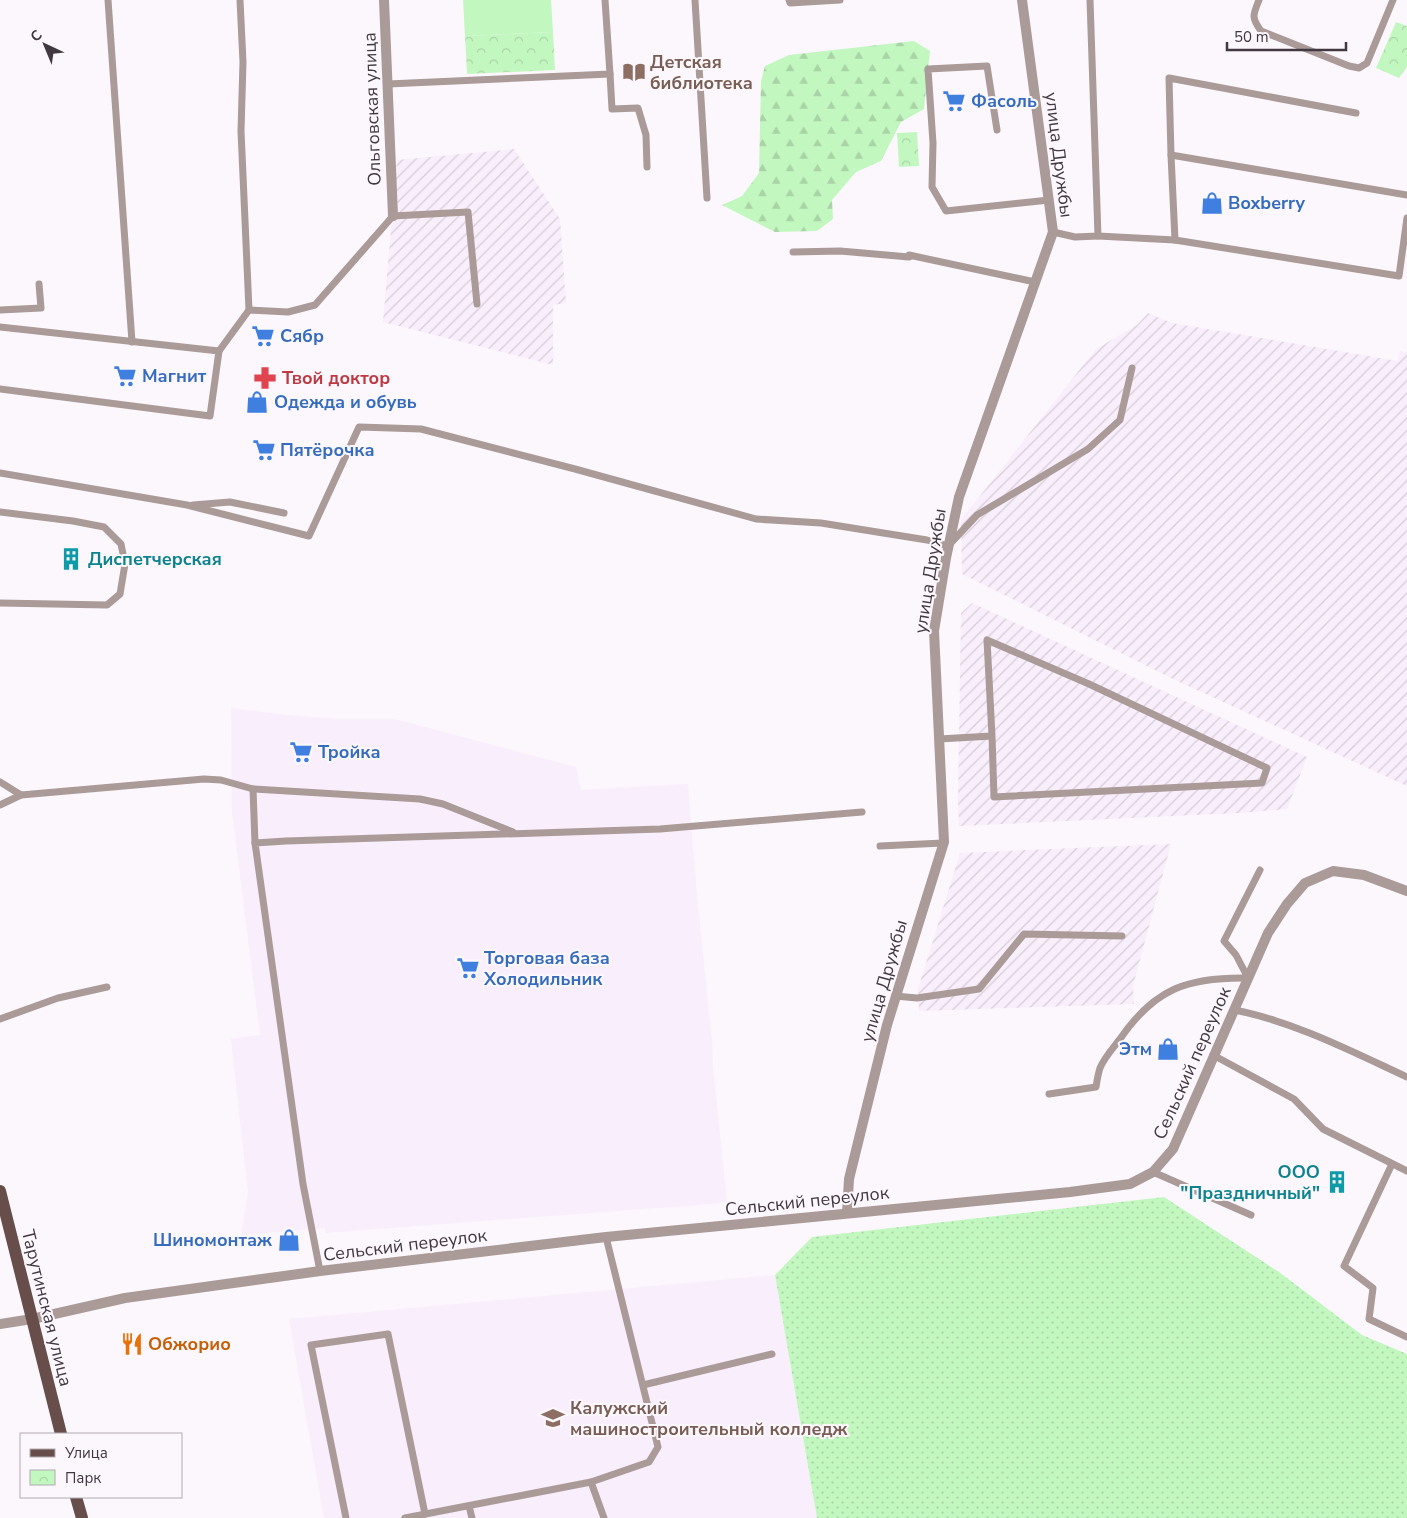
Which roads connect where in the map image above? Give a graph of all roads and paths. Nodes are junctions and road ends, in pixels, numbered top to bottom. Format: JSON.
{"nodes":[{"id":1,"x":108,"y":0,"type":"edge"},
{"id":2,"x":240,"y":0,"type":"edge"},
{"id":3,"x":384,"y":0,"type":"edge"},
{"id":4,"x":605,"y":0,"type":"edge"},
{"id":5,"x":695,"y":0,"type":"edge"},
{"id":6,"x":789,"y":0,"type":"edge"},
{"id":7,"x":840,"y":0,"type":"edge"},
{"id":8,"x":1022,"y":0,"type":"edge"},
{"id":9,"x":1090,"y":0,"type":"edge"},
{"id":10,"x":1259,"y":0,"type":"edge"},
{"id":11,"x":1393,"y":0,"type":"edge"},
{"id":12,"x":610,"y":74,"type":"junction"},
{"id":13,"x":388,"y":84,"type":"junction"},
{"id":14,"x":1356,"y":113,"type":"dead end"},
{"id":15,"x":997,"y":130,"type":"dead end"},
{"id":16,"x":1171,"y":155,"type":"junction"},
{"id":17,"x":647,"y":167,"type":"dead end"},
{"id":18,"x":1407,"y":195,"type":"edge"},
{"id":19,"x":707,"y":198,"type":"dead end"},
{"id":20,"x":1049,"y":200,"type":"junction"},
{"id":21,"x":393,"y":216,"type":"junction"},
{"id":22,"x":1407,"y":218,"type":"edge"},
{"id":23,"x":1053,"y":232,"type":"junction"},
{"id":24,"x":1098,"y":236,"type":"junction"},
{"id":25,"x":1175,"y":240,"type":"junction"},
{"id":26,"x":794,"y":252,"type":"dead end"},
{"id":27,"x":1035,"y":282,"type":"junction"},
{"id":28,"x":39,"y":284,"type":"dead end"},
{"id":29,"x":478,"y":304,"type":"dead end"},
{"id":30,"x":0,"y":310,"type":"edge"},
{"id":31,"x":250,"y":310,"type":"junction"},
{"id":32,"x":0,"y":327,"type":"edge"},
{"id":33,"x":132,"y":342,"type":"junction"},
{"id":34,"x":219,"y":352,"type":"junction"},
{"id":35,"x":1132,"y":368,"type":"dead end"},
{"id":36,"x":0,"y":389,"type":"edge"},
{"id":37,"x":0,"y":473,"type":"edge"},
{"id":38,"x":187,"y":505,"type":"junction"},
{"id":39,"x":0,"y":512,"type":"edge"},
{"id":40,"x":284,"y":513,"type":"dead end"},
{"id":41,"x":948,"y":546,"type":"junction"},
{"id":42,"x":0,"y":603,"type":"edge"},
{"id":43,"x":992,"y":736,"type":"junction"},
{"id":44,"x":939,"y":739,"type":"junction"},
{"id":45,"x":0,"y":782,"type":"edge"},
{"id":46,"x":253,"y":789,"type":"junction"},
{"id":47,"x":21,"y":795,"type":"junction"},
{"id":48,"x":0,"y":805,"type":"edge"},
{"id":49,"x":862,"y":812,"type":"dead end"},
{"id":50,"x":518,"y":834,"type":"junction"},
{"id":51,"x":255,"y":843,"type":"junction"},
{"id":52,"x":943,"y":843,"type":"junction"},
{"id":53,"x":880,"y":846,"type":"dead end"},
{"id":54,"x":1260,"y":870,"type":"dead end"},
{"id":55,"x":1407,"y":891,"type":"edge"},
{"id":56,"x":1122,"y":936,"type":"dead end"},
{"id":57,"x":1248,"y":978,"type":"junction"},
{"id":58,"x":107,"y":987,"type":"dead end"},
{"id":59,"x":895,"y":996,"type":"junction"},
{"id":60,"x":1234,"y":1010,"type":"junction"},
{"id":61,"x":0,"y":1019,"type":"edge"},
{"id":62,"x":1213,"y":1055,"type":"junction"},
{"id":63,"x":1407,"y":1077,"type":"edge"},
{"id":64,"x":1049,"y":1094,"type":"dead end"},
{"id":65,"x":1392,"y":1164,"type":"junction"},
{"id":66,"x":1407,"y":1171,"type":"edge"},
{"id":67,"x":1153,"y":1172,"type":"junction"},
{"id":68,"x":0,"y":1191,"type":"edge"},
{"id":69,"x":847,"y":1213,"type":"junction"},
{"id":70,"x":1251,"y":1215,"type":"dead end"},
{"id":71,"x":606,"y":1237,"type":"junction"},
{"id":72,"x":320,"y":1271,"type":"junction"},
{"id":73,"x":32,"y":1319,"type":"junction"},
{"id":74,"x":0,"y":1324,"type":"edge"},
{"id":75,"x":1407,"y":1337,"type":"edge"},
{"id":76,"x":772,"y":1354,"type":"dead end"},
{"id":77,"x":643,"y":1385,"type":"junction"},
{"id":78,"x":61,"y":1433,"type":"edge"},
{"id":79,"x":591,"y":1482,"type":"junction"},
{"id":80,"x":76,"y":1498,"type":"edge"},
{"id":81,"x":469,"y":1506,"type":"junction"},
{"id":82,"x":425,"y":1514,"type":"junction"},
{"id":83,"x":82,"y":1518,"type":"edge"},
{"id":84,"x":346,"y":1518,"type":"edge"},
{"id":85,"x":405,"y":1518,"type":"edge"},
{"id":86,"x":472,"y":1518,"type":"edge"},
{"id":87,"x":604,"y":1518,"type":"edge"}],
"edges":[{"from":1,"to":33,"type":"lane"},
{"from":2,"to":31,"type":"lane"},
{"from":3,"to":13,"type":"street","name":"Ольговская улица"},
{"from":4,"to":12,"type":"lane"},
{"from":5,"to":19,"type":"lane"},
{"from":6,"to":7,"type":"lane"},
{"from":8,"to":20,"type":"street","name":"улица Дружбы"},
{"from":9,"to":24,"type":"lane"},
{"from":10,"to":11,"type":"lane"},
{"from":12,"to":13,"type":"lane"},
{"from":12,"to":17,"type":"lane"},
{"from":13,"to":21,"type":"street","name":"Ольговская улица"},
{"from":14,"to":16,"type":"lane"},
{"from":15,"to":20,"type":"lane"},
{"from":16,"to":18,"type":"lane"},
{"from":16,"to":25,"type":"lane"},
{"from":20,"to":23,"type":"street","name":"улица Дружбы"},
{"from":21,"to":29,"type":"lane"},
{"from":21,"to":31,"type":"lane"},
{"from":22,"to":25,"type":"lane"},
{"from":23,"to":24,"type":"lane"},
{"from":23,"to":27,"type":"street","name":"улица Дружбы"},
{"from":24,"to":25,"type":"lane"},
{"from":26,"to":27,"type":"lane"},
{"from":27,"to":41,"type":"street","name":"улица Дружбы"},
{"from":28,"to":30,"type":"lane"},
{"from":31,"to":34,"type":"lane"},
{"from":32,"to":33,"type":"lane"},
{"from":33,"to":34,"type":"lane"},
{"from":34,"to":36,"type":"lane"},
{"from":35,"to":41,"type":"lane"},
{"from":37,"to":38,"type":"lane"},
{"from":38,"to":40,"type":"lane"},
{"from":38,"to":41,"type":"lane"},
{"from":39,"to":42,"type":"lane"},
{"from":41,"to":44,"type":"street","name":"улица Дружбы"},
{"from":43,"to":43,"type":"lane"},
{"from":43,"to":44,"type":"lane"},
{"from":44,"to":52,"type":"street","name":"улица Дружбы"},
{"from":45,"to":47,"type":"lane"},
{"from":46,"to":47,"type":"lane"},
{"from":46,"to":50,"type":"lane"},
{"from":46,"to":51,"type":"lane"},
{"from":47,"to":48,"type":"lane"},
{"from":49,"to":50,"type":"lane"},
{"from":50,"to":51,"type":"lane"},
{"from":51,"to":72,"type":"lane"},
{"from":52,"to":53,"type":"lane"},
{"from":52,"to":59,"type":"street","name":"улица Дружбы"},
{"from":54,"to":57,"type":"lane"},
{"from":55,"to":57,"type":"street","name":"Сельский переулок"},
{"from":56,"to":59,"type":"lane"},
{"from":57,"to":60,"type":"street","name":"Сельский переулок"},
{"from":57,"to":64,"type":"lane"},
{"from":58,"to":61,"type":"lane"},
{"from":59,"to":69,"type":"street","name":"улица Дружбы"},
{"from":60,"to":62,"type":"street","name":"Сельский переулок"},
{"from":60,"to":63,"type":"lane"},
{"from":62,"to":65,"type":"lane"},
{"from":62,"to":67,"type":"street","name":"Сельский переулок"},
{"from":65,"to":66,"type":"lane"},
{"from":65,"to":75,"type":"lane"},
{"from":67,"to":69,"type":"street","name":"Сельский переулок"},
{"from":67,"to":70,"type":"lane"},
{"from":68,"to":73,"type":"main road","name":"Тарутинская улица"},
{"from":69,"to":71,"type":"street","name":"Сельский переулок"},
{"from":71,"to":72,"type":"street","name":"Сельский переулок"},
{"from":71,"to":77,"type":"lane"},
{"from":72,"to":73,"type":"street","name":"Сельский переулок"},
{"from":73,"to":74,"type":"street","name":"Сельский переулок"},
{"from":73,"to":78,"type":"main road","name":"Тарутинская улица"},
{"from":76,"to":77,"type":"lane"},
{"from":77,"to":79,"type":"lane"},
{"from":79,"to":81,"type":"lane"},
{"from":79,"to":87,"type":"lane"},
{"from":80,"to":83,"type":"main road"},
{"from":81,"to":82,"type":"lane"},
{"from":81,"to":86,"type":"lane"},
{"from":82,"to":84,"type":"lane"},
{"from":82,"to":85,"type":"lane"}]}
